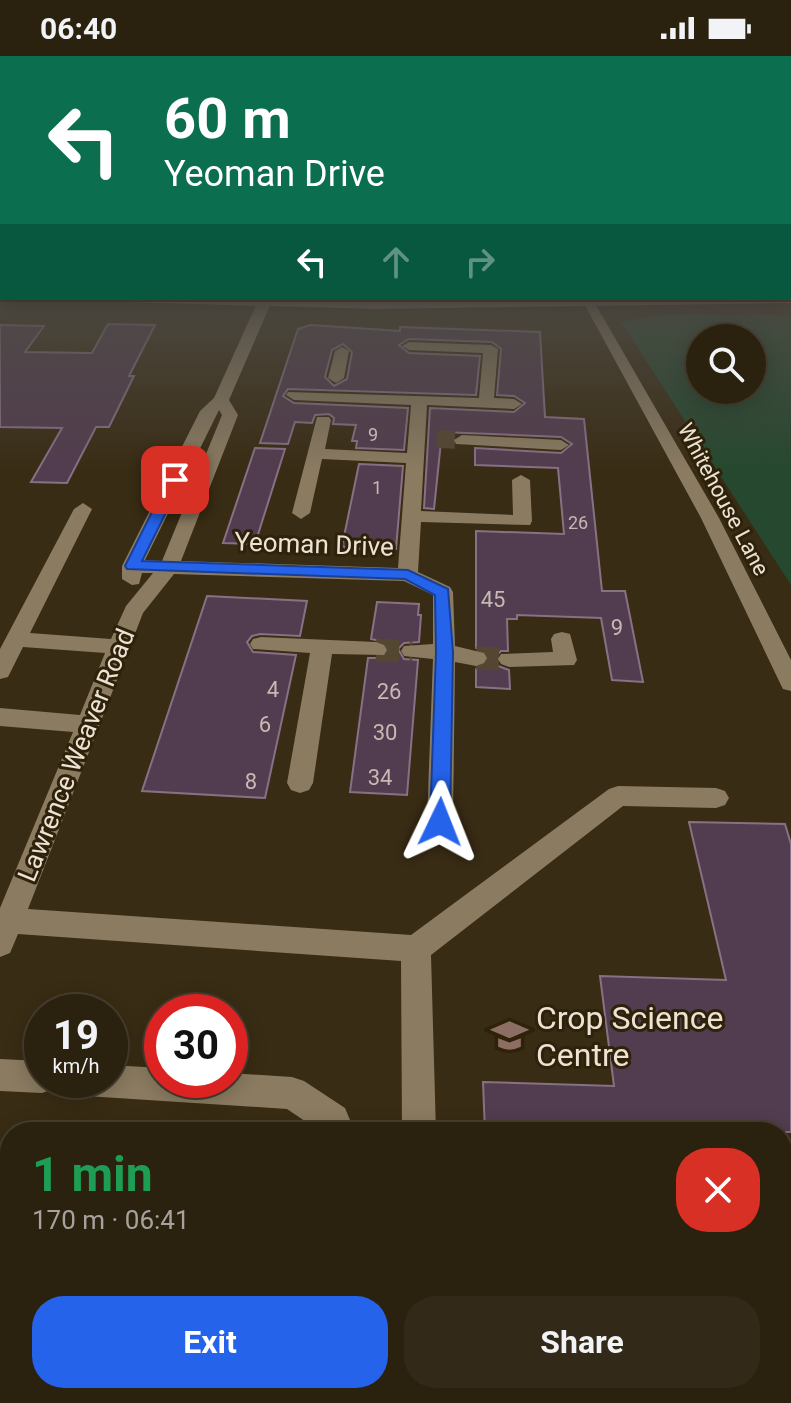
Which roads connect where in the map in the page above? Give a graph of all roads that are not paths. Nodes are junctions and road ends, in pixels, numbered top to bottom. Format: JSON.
{"nodes":[{"id":1,"x":245,"y":347,"type":"edge"},
{"id":2,"x":433,"y":347,"type":"edge"},
{"id":3,"x":613,"y":347,"type":"edge"},
{"id":4,"x":342,"y":351,"type":"dead end"},
{"id":5,"x":333,"y":387,"type":"junction"},
{"id":6,"x":294,"y":395,"type":"dead end"},
{"id":7,"x":221,"y":400,"type":"junction"},
{"id":8,"x":419,"y":401,"type":"junction"},
{"id":9,"x":486,"y":403,"type":"junction"},
{"id":10,"x":514,"y":404,"type":"dead end"},
{"id":11,"x":323,"y":420,"type":"dead end"},
{"id":12,"x":415,"y":439,"type":"junction"},
{"id":13,"x":437,"y":439,"type":"tunnel mouth"},
{"id":14,"x":462,"y":440,"type":"tunnel mouth"},
{"id":15,"x":561,"y":445,"type":"dead end"},
{"id":16,"x":315,"y":454,"type":"junction"},
{"id":17,"x":414,"y":458,"type":"junction"},
{"id":18,"x":521,"y":480,"type":"dead end"},
{"id":19,"x":83,"y":509,"type":"dead end"},
{"id":20,"x":301,"y":513,"type":"dead end"},
{"id":21,"x":410,"y":516,"type":"junction"},
{"id":22,"x":132,"y":566,"type":"junction"},
{"id":23,"x":169,"y":567,"type":"junction"},
{"id":24,"x":408,"y":575,"type":"junction"},
{"id":25,"x":133,"y":611,"type":"junction"},
{"id":26,"x":16,"y":639,"type":"junction"},
{"id":27,"x":562,"y":639,"type":"dead end"},
{"id":28,"x":261,"y":644,"type":"dead end"},
{"id":29,"x":322,"y":646,"type":"junction"},
{"id":30,"x":118,"y":647,"type":"junction"},
{"id":31,"x":376,"y":650,"type":"tunnel mouth"},
{"id":32,"x":412,"y":651,"type":"tunnel mouth"},
{"id":33,"x":444,"y":652,"type":"junction"},
{"id":34,"x":476,"y":658,"type":"tunnel mouth"},
{"id":35,"x":509,"y":659,"type":"tunnel mouth"},
{"id":36,"x":0,"y":671,"type":"edge"},
{"id":37,"x":791,"y":683,"type":"edge"},
{"id":38,"x":0,"y":717,"type":"edge"},
{"id":39,"x":87,"y":724,"type":"junction"},
{"id":40,"x":300,"y":783,"type":"dead end"},
{"id":41,"x":716,"y":798,"type":"dead end"},
{"id":42,"x":446,"y":829,"type":"dead end"},
{"id":43,"x":5,"y":933,"type":"edge"},
{"id":44,"x":416,"y":949,"type":"junction"},
{"id":45,"x":0,"y":1075,"type":"edge"},
{"id":46,"x":24,"y":1076,"type":"edge"},
{"id":47,"x":128,"y":1083,"type":"edge"},
{"id":48,"x":334,"y":1122,"type":"edge"},
{"id":49,"x":419,"y":1122,"type":"edge"}],
"edges":[{"from":1,"to":7,"type":"street","name":"Lawrence Weaver Road"},
{"from":2,"to":9,"type":"street"},
{"from":3,"to":37,"type":"street","name":"Whitehouse Lane"},
{"from":4,"to":5,"type":"street"},
{"from":5,"to":6,"type":"street"},
{"from":5,"to":8,"type":"street"},
{"from":7,"to":22,"type":"street","name":"Lawrence Weaver Road"},
{"from":7,"to":23,"type":"street","name":"Lawrence Weaver Road"},
{"from":8,"to":9,"type":"street"},
{"from":8,"to":12,"type":"street"},
{"from":9,"to":10,"type":"street"},
{"from":11,"to":16,"type":"street"},
{"from":12,"to":13,"type":"street"},
{"from":12,"to":17,"type":"street"},
{"from":14,"to":15,"type":"street"},
{"from":16,"to":17,"type":"street"},
{"from":16,"to":20,"type":"street"},
{"from":17,"to":21,"type":"street"},
{"from":18,"to":21,"type":"street"},
{"from":19,"to":26,"type":"street"},
{"from":21,"to":24,"type":"street"},
{"from":22,"to":23,"type":"street","name":"Yeoman Drive"},
{"from":22,"to":25,"type":"street","name":"Lawrence Weaver Road"},
{"from":23,"to":24,"type":"street","name":"Yeoman Drive"},
{"from":23,"to":25,"type":"street","name":"Lawrence Weaver Road"},
{"from":24,"to":33,"type":"street","name":"Yeoman Drive"},
{"from":25,"to":30,"type":"street","name":"Lawrence Weaver Road"},
{"from":26,"to":30,"type":"street"},
{"from":26,"to":36,"type":"street"},
{"from":27,"to":35,"type":"street"},
{"from":28,"to":29,"type":"street"},
{"from":29,"to":31,"type":"street"},
{"from":29,"to":40,"type":"street"},
{"from":30,"to":39,"type":"street","name":"Lawrence Weaver Road"},
{"from":32,"to":33,"type":"street"},
{"from":33,"to":34,"type":"street"},
{"from":33,"to":42,"type":"street","name":"Yeoman Drive"},
{"from":38,"to":39,"type":"street"},
{"from":39,"to":43,"type":"street","name":"Lawrence Weaver Road"},
{"from":41,"to":44,"type":"street"},
{"from":43,"to":44,"type":"street"},
{"from":44,"to":49,"type":"street"},
{"from":45,"to":46,"type":"street"},
{"from":47,"to":48,"type":"street"}]}
